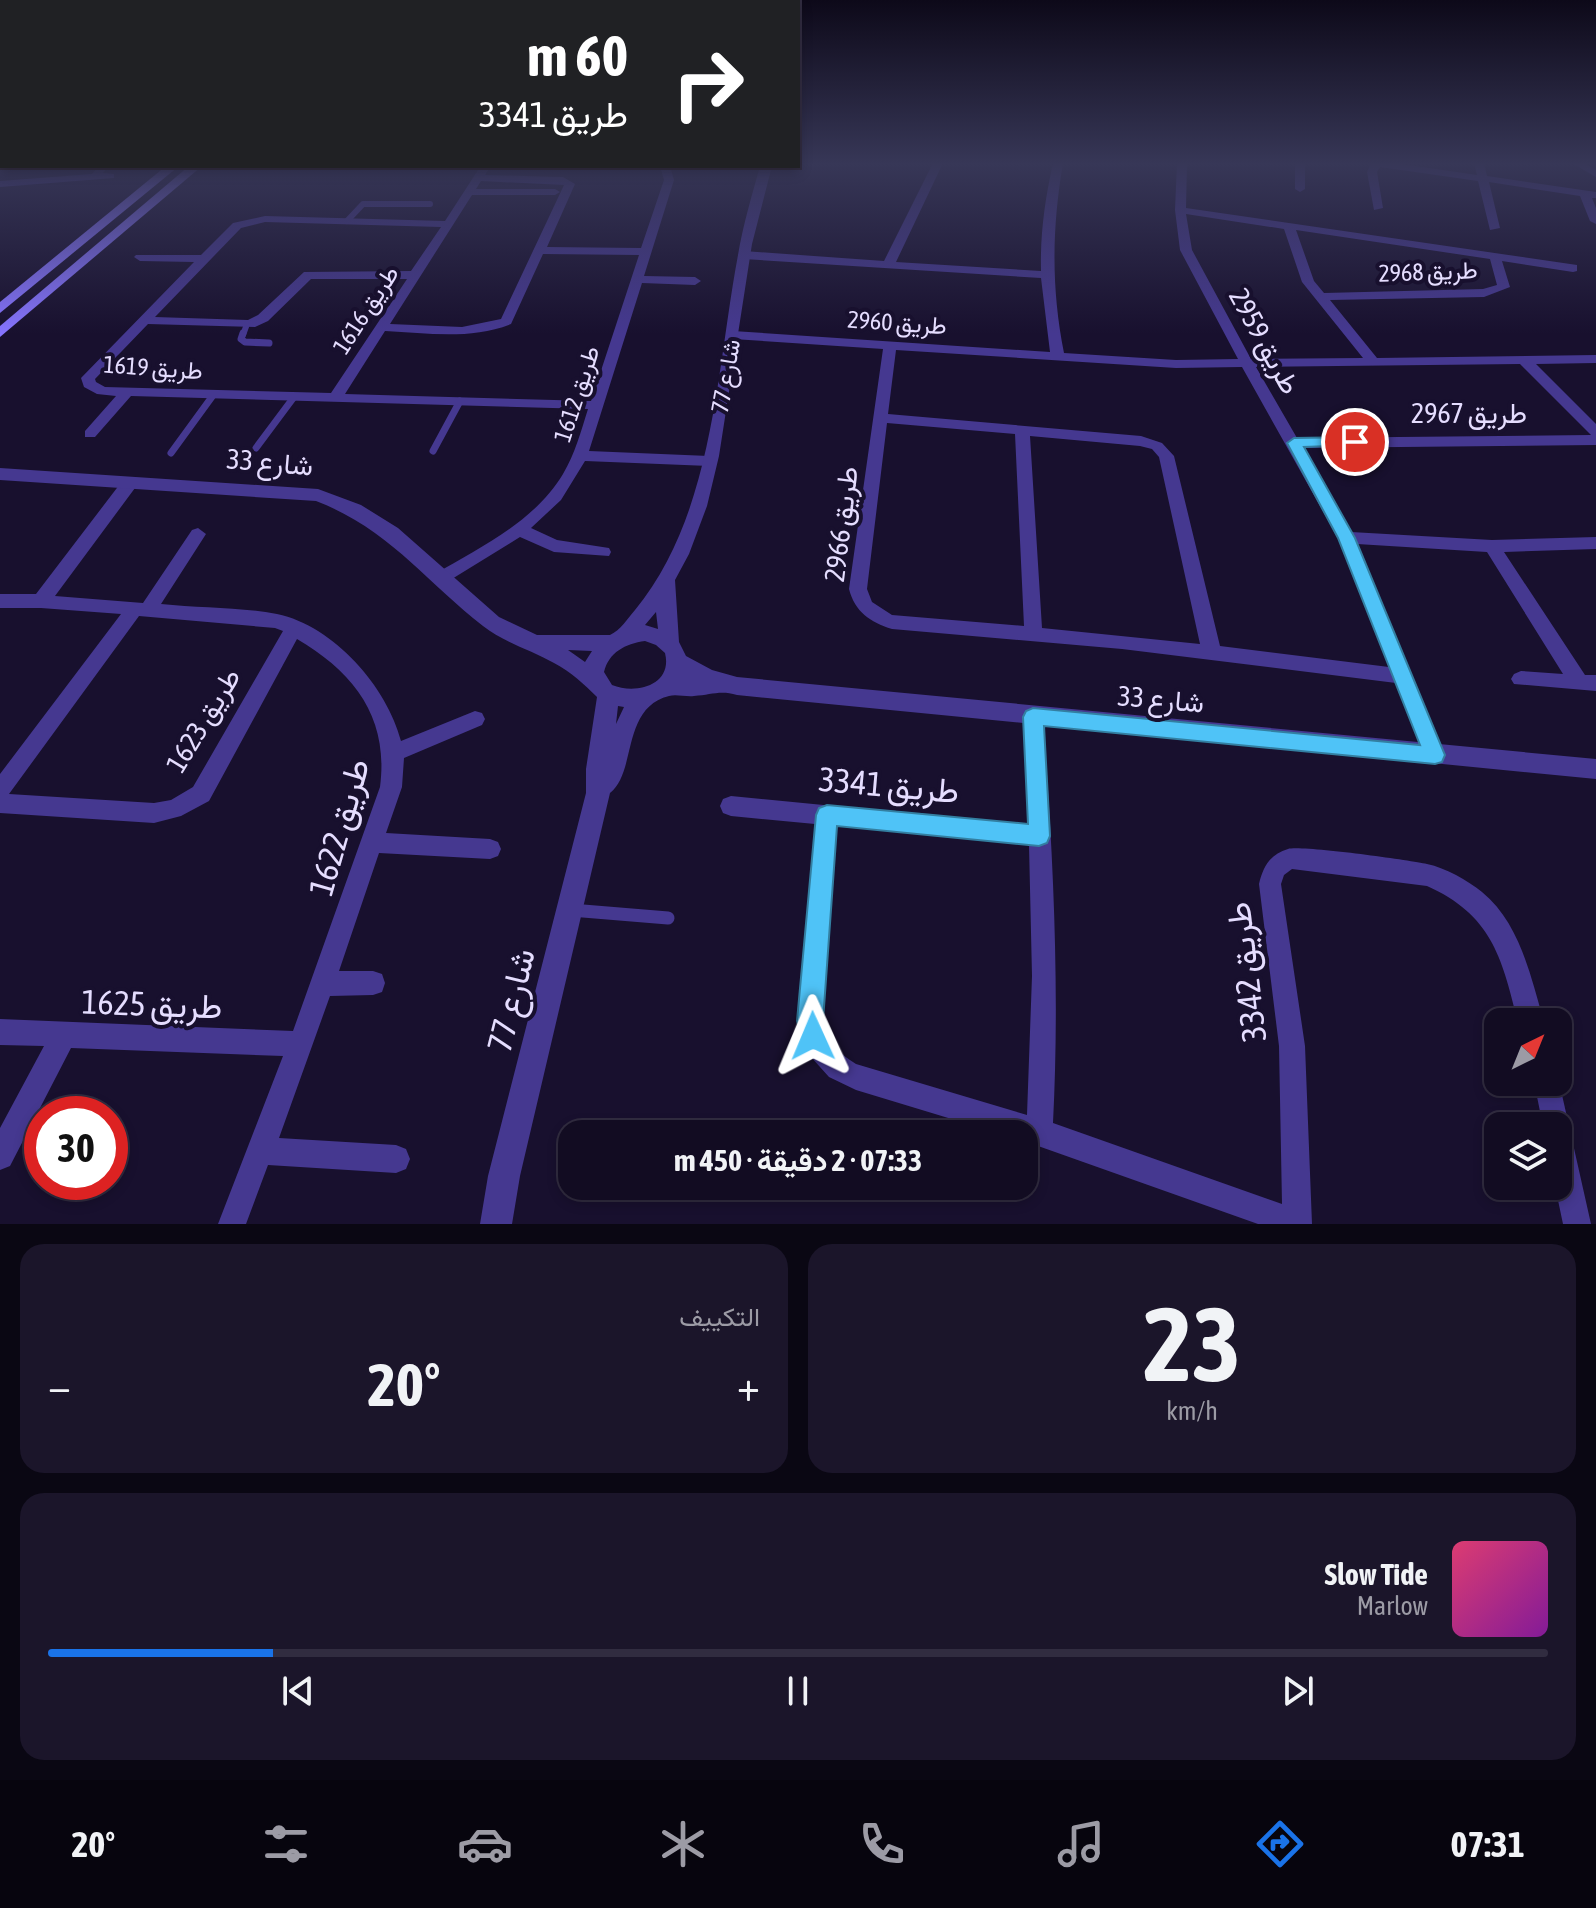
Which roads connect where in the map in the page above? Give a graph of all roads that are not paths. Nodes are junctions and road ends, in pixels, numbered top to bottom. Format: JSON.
{"nodes":[{"id":1,"x":108,"y":220,"type":"edge"},
{"id":2,"x":132,"y":220,"type":"edge"},
{"id":3,"x":255,"y":220,"type":"edge"},
{"id":4,"x":311,"y":220,"type":"edge"},
{"id":5,"x":451,"y":220,"type":"edge"},
{"id":6,"x":554,"y":220,"type":"edge"},
{"id":7,"x":657,"y":220,"type":"edge"},
{"id":8,"x":753,"y":220,"type":"edge"},
{"id":9,"x":910,"y":220,"type":"edge"},
{"id":10,"x":1049,"y":220,"type":"edge"},
{"id":11,"x":1182,"y":220,"type":"edge"},
{"id":12,"x":1245,"y":220,"type":"edge"},
{"id":13,"x":1492,"y":220,"type":"edge"},
{"id":14,"x":347,"y":221,"type":"joint"},
{"id":15,"x":448,"y":224,"type":"junction"},
{"id":16,"x":1289,"y":227,"type":"junction"},
{"id":17,"x":1494,"y":228,"type":"dead end"},
{"id":18,"x":540,"y":250,"type":"junction"},
{"id":19,"x":647,"y":252,"type":"junction"},
{"id":20,"x":744,"y":255,"type":"junction"},
{"id":21,"x":1495,"y":256,"type":"junction"},
{"id":22,"x":140,"y":257,"type":"dead end"},
{"id":23,"x":203,"y":259,"type":"junction"},
{"id":24,"x":889,"y":263,"type":"junction"},
{"id":25,"x":1573,"y":268,"type":"dead end"},
{"id":26,"x":416,"y":275,"type":"junction"},
{"id":27,"x":1044,"y":275,"type":"junction"},
{"id":28,"x":638,"y":279,"type":"junction"},
{"id":29,"x":695,"y":281,"type":"dead end"},
{"id":30,"x":1320,"y":297,"type":"junction"},
{"id":31,"x":0,"y":309,"type":"edge"},
{"id":32,"x":143,"y":320,"type":"junction"},
{"id":33,"x":247,"y":324,"type":"junction"},
{"id":34,"x":380,"y":327,"type":"junction"},
{"id":35,"x":0,"y":333,"type":"edge"},
{"id":36,"x":733,"y":335,"type":"junction"},
{"id":37,"x":269,"y":343,"type":"dead end"},
{"id":38,"x":890,"y":345,"type":"junction"},
{"id":39,"x":1058,"y":356,"type":"junction"},
{"id":40,"x":1596,"y":359,"type":"edge"},
{"id":41,"x":1524,"y":360,"type":"junction"},
{"id":42,"x":1373,"y":361,"type":"junction"},
{"id":43,"x":1247,"y":364,"type":"junction"},
{"id":44,"x":128,"y":391,"type":"junction"},
{"id":45,"x":214,"y":394,"type":"junction"},
{"id":46,"x":294,"y":397,"type":"junction"},
{"id":47,"x":335,"y":398,"type":"junction"},
{"id":48,"x":460,"y":401,"type":"junction"},
{"id":49,"x":597,"y":405,"type":"junction"},
{"id":50,"x":882,"y":418,"type":"junction"},
{"id":51,"x":1022,"y":430,"type":"junction"},
{"id":52,"x":1596,"y":432,"type":"edge"},
{"id":53,"x":90,"y":434,"type":"dead end"},
{"id":54,"x":1596,"y":440,"type":"edge"},
{"id":55,"x":1294,"y":443,"type":"junction"},
{"id":56,"x":256,"y":448,"type":"dead end"},
{"id":57,"x":433,"y":451,"type":"dead end"},
{"id":58,"x":171,"y":453,"type":"dead end"},
{"id":59,"x":580,"y":456,"type":"junction"},
{"id":60,"x":709,"y":461,"type":"junction"},
{"id":61,"x":0,"y":474,"type":"edge"},
{"id":62,"x":54,"y":480,"type":"junction"},
{"id":63,"x":0,"y":483,"type":"edge"},
{"id":64,"x":129,"y":484,"type":"junction"},
{"id":65,"x":520,"y":530,"type":"junction"},
{"id":66,"x":198,"y":534,"type":"dead end"},
{"id":67,"x":1346,"y":538,"type":"junction"},
{"id":68,"x":1596,"y":543,"type":"edge"},
{"id":69,"x":1492,"y":546,"type":"junction"},
{"id":70,"x":603,"y":552,"type":"dead end"},
{"id":71,"x":441,"y":578,"type":"junction"},
{"id":72,"x":668,"y":582,"type":"junction"},
{"id":73,"x":0,"y":601,"type":"edge"},
{"id":74,"x":41,"y":601,"type":"junction"},
{"id":75,"x":140,"y":611,"type":"junction"},
{"id":76,"x":294,"y":628,"type":"junction"},
{"id":77,"x":1033,"y":633,"type":"junction"},
{"id":78,"x":617,"y":639,"type":"junction"},
{"id":79,"x":530,"y":641,"type":"junction"},
{"id":80,"x":673,"y":652,"type":"junction"},
{"id":81,"x":1212,"y":654,"type":"junction"},
{"id":82,"x":1402,"y":676,"type":"junction"},
{"id":83,"x":1521,"y":679,"type":"dead end"},
{"id":84,"x":721,"y":682,"type":"junction"},
{"id":85,"x":1587,"y":683,"type":"edge"},
{"id":86,"x":602,"y":687,"type":"junction"},
{"id":87,"x":666,"y":687,"type":"junction"},
{"id":88,"x":640,"y":699,"type":"junction"},
{"id":89,"x":1033,"y":717,"type":"junction"},
{"id":90,"x":475,"y":719,"type":"dead end"},
{"id":91,"x":394,"y":753,"type":"junction"},
{"id":92,"x":1435,"y":755,"type":"junction"},
{"id":93,"x":1596,"y":769,"type":"edge"},
{"id":94,"x":0,"y":790,"type":"edge"},
{"id":95,"x":598,"y":793,"type":"junction"},
{"id":96,"x":0,"y":803,"type":"edge"},
{"id":97,"x":731,"y":806,"type":"dead end"},
{"id":98,"x":827,"y":815,"type":"junction"},
{"id":99,"x":1039,"y":836,"type":"junction"},
{"id":100,"x":372,"y":842,"type":"junction"},
{"id":101,"x":490,"y":849,"type":"dead end"},
{"id":102,"x":571,"y":910,"type":"junction"},
{"id":103,"x":668,"y":918,"type":"dead end"},
{"id":104,"x":373,"y":983,"type":"dead end"},
{"id":105,"x":322,"y":984,"type":"junction"},
{"id":106,"x":1527,"y":1008,"type":"edge"},
{"id":107,"x":0,"y":1032,"type":"edge"},
{"id":108,"x":64,"y":1035,"type":"junction"},
{"id":109,"x":301,"y":1044,"type":"junction"},
{"id":110,"x":1039,"y":1132,"type":"junction"},
{"id":111,"x":260,"y":1151,"type":"junction"},
{"id":112,"x":0,"y":1156,"type":"edge"},
{"id":113,"x":396,"y":1159,"type":"dead end"},
{"id":114,"x":1572,"y":1199,"type":"edge"},
{"id":115,"x":232,"y":1224,"type":"edge"},
{"id":116,"x":496,"y":1224,"type":"edge"},
{"id":117,"x":1298,"y":1224,"type":"edge"},
{"id":118,"x":1577,"y":1224,"type":"edge"}],
"edges":[{"from":1,"to":31,"type":"main road"},
{"from":2,"to":35,"type":"main road"},
{"from":3,"to":23,"type":"street","name":"طريق 1619"},
{"from":4,"to":14,"type":"street","name":"طريق 1619"},
{"from":5,"to":15,"type":"street","name":"طريق 1616"},
{"from":6,"to":18,"type":"street"},
{"from":7,"to":19,"type":"street","name":"طريق 1612"},
{"from":8,"to":20,"type":"street","name":"شارع 77"},
{"from":9,"to":24,"type":"street"},
{"from":10,"to":27,"type":"street"},
{"from":11,"to":43,"type":"street","name":"طريق 2959"},
{"from":12,"to":16,"type":"street"},
{"from":13,"to":17,"type":"street"},
{"from":14,"to":15,"type":"street","name":"طريق 1619"},
{"from":15,"to":26,"type":"street","name":"طريق 1616"},
{"from":16,"to":21,"type":"street"},
{"from":16,"to":30,"type":"street"},
{"from":18,"to":19,"type":"street"},
{"from":18,"to":34,"type":"street"},
{"from":19,"to":28,"type":"street","name":"طريق 1612"},
{"from":20,"to":24,"type":"street"},
{"from":20,"to":36,"type":"street","name":"شارع 77"},
{"from":21,"to":25,"type":"street"},
{"from":21,"to":30,"type":"street","name":"طريق 2968"},
{"from":22,"to":23,"type":"street"},
{"from":23,"to":32,"type":"street","name":"طريق 1619"},
{"from":24,"to":27,"type":"street"},
{"from":26,"to":33,"type":"street"},
{"from":26,"to":34,"type":"street","name":"طريق 1616"},
{"from":27,"to":39,"type":"street"},
{"from":28,"to":29,"type":"street"},
{"from":28,"to":49,"type":"street","name":"طريق 1612"},
{"from":30,"to":42,"type":"street"},
{"from":32,"to":33,"type":"street"},
{"from":32,"to":44,"type":"street","name":"طريق 1619"},
{"from":33,"to":37,"type":"lane"},
{"from":34,"to":47,"type":"street","name":"طريق 1616"},
{"from":36,"to":38,"type":"street","name":"طريق 2960"},
{"from":36,"to":60,"type":"street","name":"شارع 77"},
{"from":38,"to":39,"type":"street","name":"طريق 2960"},
{"from":38,"to":50,"type":"street","name":"طريق 2966"},
{"from":39,"to":43,"type":"street","name":"طريق 2960"},
{"from":40,"to":41,"type":"street","name":"طريق 2967"},
{"from":41,"to":42,"type":"street","name":"طريق 2967"},
{"from":41,"to":52,"type":"street","name":"طريق 2967"},
{"from":42,"to":43,"type":"street","name":"طريق 2967"},
{"from":43,"to":55,"type":"street","name":"طريق 2959"},
{"from":44,"to":45,"type":"street","name":"طريق 1619"},
{"from":44,"to":53,"type":"street"},
{"from":45,"to":46,"type":"street","name":"طريق 1619"},
{"from":45,"to":58,"type":"lane"},
{"from":46,"to":47,"type":"street","name":"طريق 1619"},
{"from":46,"to":56,"type":"lane"},
{"from":47,"to":48,"type":"street","name":"طريق 1619"},
{"from":48,"to":49,"type":"street","name":"طريق 1619"},
{"from":48,"to":57,"type":"lane"},
{"from":49,"to":59,"type":"street","name":"طريق 1612"},
{"from":50,"to":51,"type":"street"},
{"from":50,"to":77,"type":"street","name":"طريق 2966"},
{"from":51,"to":77,"type":"street"},
{"from":51,"to":81,"type":"street"},
{"from":54,"to":55,"type":"street","name":"طريق 2967"},
{"from":55,"to":67,"type":"street","name":"طريق 2959"},
{"from":59,"to":60,"type":"street"},
{"from":59,"to":65,"type":"street","name":"طريق 1612"},
{"from":60,"to":72,"type":"street","name":"شارع 77"},
{"from":61,"to":62,"type":"street","name":"شارع 33"},
{"from":62,"to":63,"type":"street","name":"شارع 33"},
{"from":62,"to":64,"type":"street","name":"شارع 33"},
{"from":64,"to":71,"type":"street","name":"شارع 33"},
{"from":64,"to":74,"type":"street"},
{"from":65,"to":70,"type":"street"},
{"from":65,"to":71,"type":"street","name":"طريق 1612"},
{"from":66,"to":75,"type":"street"},
{"from":67,"to":69,"type":"street"},
{"from":67,"to":82,"type":"street","name":"طريق 2959"},
{"from":68,"to":69,"type":"street"},
{"from":69,"to":85,"type":"street"},
{"from":71,"to":79,"type":"street","name":"شارع 33"},
{"from":72,"to":78,"type":"street","name":"شارع 77"},
{"from":72,"to":80,"type":"street","name":"شارع 77"},
{"from":73,"to":74,"type":"street","name":"طريق 1622"},
{"from":74,"to":75,"type":"street","name":"طريق 1622"},
{"from":75,"to":76,"type":"street","name":"طريق 1622"},
{"from":75,"to":94,"type":"street"},
{"from":76,"to":91,"type":"street","name":"طريق 1622"},
{"from":76,"to":96,"type":"street","name":"طريق 1623"},
{"from":77,"to":81,"type":"street","name":"طريق 2966"},
{"from":78,"to":79,"type":"street","name":"شارع 33"},
{"from":78,"to":80,"type":"street"},
{"from":78,"to":86,"type":"street"},
{"from":79,"to":86,"type":"street","name":"شارع 33"},
{"from":80,"to":84,"type":"street","name":"شارع 33"},
{"from":80,"to":87,"type":"street"},
{"from":81,"to":82,"type":"street","name":"طريق 2966"},
{"from":82,"to":92,"type":"street","name":"طريق 2959"},
{"from":83,"to":85,"type":"street"},
{"from":84,"to":87,"type":"street","name":"شارع 33"},
{"from":84,"to":89,"type":"street","name":"شارع 33"},
{"from":86,"to":88,"type":"street"},
{"from":86,"to":95,"type":"street","name":"شارع 77"},
{"from":87,"to":88,"type":"street"},
{"from":88,"to":95,"type":"street","name":"شارع 77"},
{"from":89,"to":92,"type":"street","name":"شارع 33"},
{"from":89,"to":99,"type":"street"},
{"from":90,"to":91,"type":"street"},
{"from":91,"to":100,"type":"street","name":"طريق 1622"},
{"from":92,"to":93,"type":"street","name":"شارع 33"},
{"from":95,"to":102,"type":"street","name":"شارع 77"},
{"from":97,"to":98,"type":"street","name":"طريق 3341"},
{"from":98,"to":99,"type":"street","name":"طريق 3341"},
{"from":98,"to":110,"type":"street"},
{"from":99,"to":110,"type":"street"},
{"from":100,"to":101,"type":"street"},
{"from":100,"to":105,"type":"street","name":"طريق 1622"},
{"from":102,"to":103,"type":"lane"},
{"from":102,"to":116,"type":"street","name":"شارع 77"},
{"from":104,"to":105,"type":"street"},
{"from":105,"to":109,"type":"street","name":"طريق 1622"},
{"from":106,"to":117,"type":"street","name":"طريق 3342"},
{"from":107,"to":108,"type":"street","name":"طريق 1625"},
{"from":108,"to":109,"type":"street","name":"طريق 1625"},
{"from":108,"to":112,"type":"street"},
{"from":109,"to":111,"type":"street","name":"طريق 1622"},
{"from":110,"to":117,"type":"street"},
{"from":111,"to":113,"type":"street"},
{"from":111,"to":115,"type":"street","name":"طريق 1622"},
{"from":114,"to":118,"type":"street"}]}
